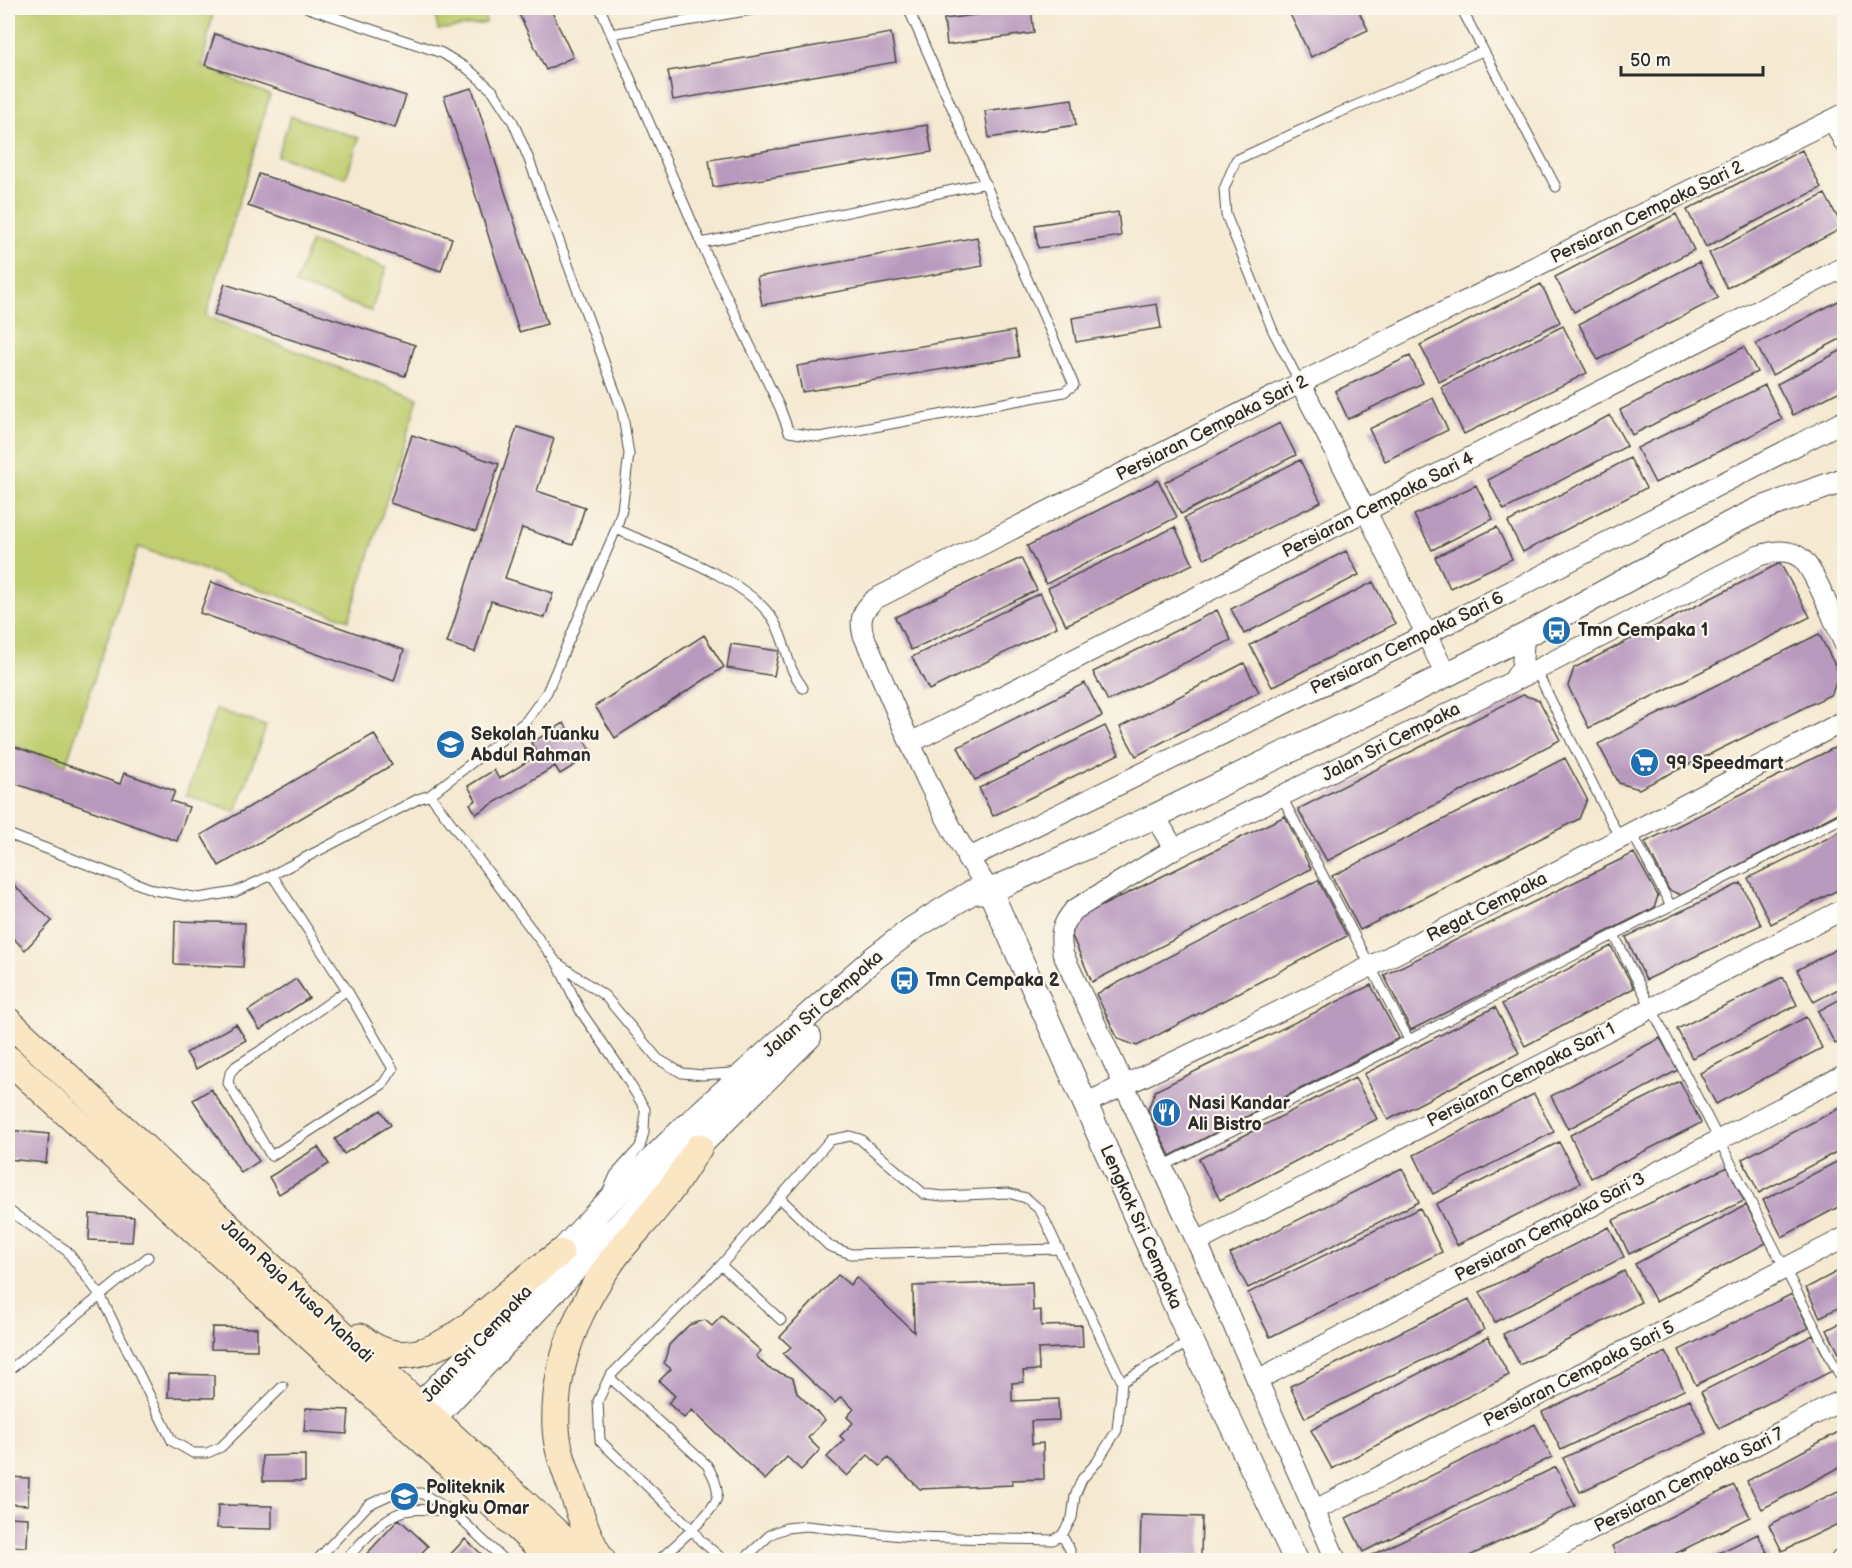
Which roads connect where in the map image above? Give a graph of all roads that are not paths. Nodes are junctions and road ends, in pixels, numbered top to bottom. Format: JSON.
{"nodes":[{"id":1,"x":308,"y":8,"type":"edge"},
{"id":2,"x":600,"y":8,"type":"edge"},
{"id":3,"x":763,"y":8,"type":"edge"},
{"id":4,"x":908,"y":8,"type":"edge"},
{"id":5,"x":1461,"y":8,"type":"edge"},
{"id":6,"x":611,"y":34,"type":"junction"},
{"id":7,"x":1483,"y":51,"type":"junction"},
{"id":8,"x":1839,"y":117,"type":"edge"},
{"id":9,"x":1845,"y":142,"type":"edge"},
{"id":10,"x":986,"y":183,"type":"junction"},
{"id":11,"x":1556,"y":187,"type":"dead end"},
{"id":12,"x":701,"y":243,"type":"junction"},
{"id":13,"x":1845,"y":267,"type":"edge"},
{"id":14,"x":1300,"y":383,"type":"junction"},
{"id":15,"x":1845,"y":421,"type":"edge"},
{"id":16,"x":1844,"y":483,"type":"edge"},
{"id":17,"x":1366,"y":511,"type":"junction"},
{"id":18,"x":616,"y":529,"type":"junction"},
{"id":19,"x":1425,"y":635,"type":"junction"},
{"id":20,"x":1524,"y":636,"type":"junction"},
{"id":21,"x":1845,"y":643,"type":"edge"},
{"id":22,"x":1563,"y":655,"type":"junction"},
{"id":23,"x":1536,"y":670,"type":"junction"},
{"id":24,"x":1446,"y":675,"type":"junction"},
{"id":25,"x":1513,"y":681,"type":"junction"},
{"id":26,"x":804,"y":688,"type":"dead end"},
{"id":27,"x":1845,"y":721,"type":"edge"},
{"id":28,"x":910,"y":743,"type":"junction"},
{"id":29,"x":430,"y":795,"type":"junction"},
{"id":30,"x":1282,"y":797,"type":"junction"},
{"id":31,"x":1155,"y":816,"type":"junction"},
{"id":32,"x":1845,"y":817,"type":"edge"},
{"id":33,"x":8,"y":834,"type":"edge"},
{"id":34,"x":1626,"y":836,"type":"junction"},
{"id":35,"x":1174,"y":849,"type":"junction"},
{"id":36,"x":968,"y":859,"type":"junction"},
{"id":37,"x":272,"y":875,"type":"junction"},
{"id":38,"x":990,"y":891,"type":"junction"},
{"id":39,"x":1671,"y":906,"type":"junction"},
{"id":40,"x":1845,"y":909,"type":"edge"},
{"id":41,"x":1614,"y":935,"type":"junction"},
{"id":42,"x":557,"y":963,"type":"junction"},
{"id":43,"x":1370,"y":966,"type":"junction"},
{"id":44,"x":346,"y":990,"type":"junction"},
{"id":45,"x":1652,"y":1008,"type":"junction"},
{"id":46,"x":8,"y":1021,"type":"edge"},
{"id":47,"x":1409,"y":1040,"type":"junction"},
{"id":48,"x":8,"y":1059,"type":"edge"},
{"id":49,"x":754,"y":1065,"type":"junction"},
{"id":50,"x":1845,"y":1075,"type":"edge"},
{"id":51,"x":1125,"y":1085,"type":"junction"},
{"id":52,"x":1086,"y":1103,"type":"junction"},
{"id":53,"x":1719,"y":1139,"type":"junction"},
{"id":54,"x":699,"y":1147,"type":"junction"},
{"id":55,"x":1163,"y":1166,"type":"junction"},
{"id":56,"x":780,"y":1198,"type":"junction"},
{"id":57,"x":8,"y":1210,"type":"edge"},
{"id":58,"x":598,"y":1211,"type":"junction"},
{"id":59,"x":1845,"y":1238,"type":"edge"},
{"id":60,"x":1197,"y":1242,"type":"junction"},
{"id":61,"x":1059,"y":1249,"type":"junction"},
{"id":62,"x":560,"y":1253,"type":"junction"},
{"id":63,"x":148,"y":1257,"type":"dead end"},
{"id":64,"x":721,"y":1264,"type":"junction"},
{"id":65,"x":1785,"y":1268,"type":"junction"},
{"id":66,"x":100,"y":1295,"type":"junction"},
{"id":67,"x":318,"y":1310,"type":"junction"},
{"id":68,"x":781,"y":1320,"type":"dead end"},
{"id":69,"x":1191,"y":1340,"type":"junction"},
{"id":70,"x":8,"y":1371,"type":"edge"},
{"id":71,"x":609,"y":1377,"type":"junction"},
{"id":72,"x":1257,"y":1380,"type":"junction"},
{"id":73,"x":1122,"y":1382,"type":"junction"},
{"id":74,"x":1845,"y":1384,"type":"edge"},
{"id":75,"x":283,"y":1386,"type":"dead end"},
{"id":76,"x":1845,"y":1399,"type":"edge"},
{"id":77,"x":419,"y":1418,"type":"junction"},
{"id":78,"x":1315,"y":1510,"type":"junction"},
{"id":79,"x":452,"y":1511,"type":"junction"},
{"id":80,"x":692,"y":1528,"type":"junction"},
{"id":81,"x":1062,"y":1535,"type":"junction"},
{"id":82,"x":317,"y":1560,"type":"edge"},
{"id":83,"x":345,"y":1560,"type":"edge"},
{"id":84,"x":504,"y":1560,"type":"edge"},
{"id":85,"x":553,"y":1560,"type":"edge"},
{"id":86,"x":586,"y":1560,"type":"edge"},
{"id":87,"x":602,"y":1560,"type":"edge"},
{"id":88,"x":659,"y":1560,"type":"edge"},
{"id":89,"x":724,"y":1560,"type":"edge"},
{"id":90,"x":743,"y":1560,"type":"edge"},
{"id":91,"x":1070,"y":1560,"type":"edge"},
{"id":92,"x":1296,"y":1560,"type":"edge"},
{"id":93,"x":1336,"y":1560,"type":"edge"},
{"id":94,"x":1533,"y":1560,"type":"edge"}],
"edges":[{"from":1,"to":18,"type":"lane"},
{"from":2,"to":6,"type":"lane"},
{"from":3,"to":6,"type":"lane"},
{"from":4,"to":10,"type":"lane"},
{"from":5,"to":7,"type":"lane"},
{"from":6,"to":12,"type":"lane"},
{"from":7,"to":11,"type":"lane"},
{"from":7,"to":14,"type":"lane"},
{"from":8,"to":9,"type":"street"},
{"from":8,"to":14,"type":"street","name":"Persiaran Cempaka Sari 2"},
{"from":10,"to":12,"type":"lane"},
{"from":10,"to":12,"type":"lane"},
{"from":13,"to":17,"type":"street","name":"Persiaran Cempaka Sari 4"},
{"from":14,"to":17,"type":"street"},
{"from":14,"to":28,"type":"street","name":"Persiaran Cempaka Sari 2"},
{"from":15,"to":19,"type":"street","name":"Persiaran Cempaka Sari 6"},
{"from":16,"to":20,"type":"street","name":"Jalan Sri Cempaka"},
{"from":17,"to":19,"type":"street"},
{"from":17,"to":28,"type":"street","name":"Persiaran Cempaka Sari 4"},
{"from":18,"to":26,"type":"lane"},
{"from":18,"to":29,"type":"lane"},
{"from":19,"to":24,"type":"street"},
{"from":19,"to":36,"type":"street","name":"Persiaran Cempaka Sari 6"},
{"from":20,"to":22,"type":"street"},
{"from":20,"to":24,"type":"street","name":"Jalan Sri Cempaka"},
{"from":20,"to":25,"type":"street"},
{"from":21,"to":22,"type":"street","name":"Jalan Sri Cempaka"},
{"from":22,"to":23,"type":"street","name":"Jalan Sri Cempaka"},
{"from":23,"to":25,"type":"street","name":"Jalan Sri Cempaka"},
{"from":23,"to":34,"type":"lane"},
{"from":24,"to":31,"type":"street","name":"Jalan Sri Cempaka"},
{"from":25,"to":30,"type":"street","name":"Jalan Sri Cempaka"},
{"from":27,"to":34,"type":"street","name":"Regat Cempaka"},
{"from":28,"to":36,"type":"street","name":"Persiaran Cempaka Sari 2"},
{"from":29,"to":37,"type":"lane"},
{"from":29,"to":42,"type":"lane"},
{"from":30,"to":35,"type":"street","name":"Jalan Sri Cempaka"},
{"from":30,"to":43,"type":"lane"},
{"from":31,"to":35,"type":"street"},
{"from":31,"to":38,"type":"street","name":"Jalan Sri Cempaka"},
{"from":32,"to":39,"type":"lane"},
{"from":33,"to":37,"type":"lane"},
{"from":34,"to":39,"type":"lane"},
{"from":34,"to":43,"type":"street","name":"Regat Cempaka"},
{"from":35,"to":51,"type":"street","name":"Jalan Sri Cempaka"},
{"from":36,"to":38,"type":"street","name":"Persiaran Cempaka Sari 2"},
{"from":37,"to":44,"type":"lane"},
{"from":38,"to":49,"type":"street","name":"Jalan Sri Cempaka"},
{"from":38,"to":52,"type":"street","name":"Lengkok Sri Cempaka"},
{"from":38,"to":54,"type":"street","name":"Jalan Sri Cempaka"},
{"from":39,"to":41,"type":"lane"},
{"from":40,"to":45,"type":"street","name":"Persiaran Cempaka Sari 1"},
{"from":41,"to":45,"type":"lane"},
{"from":41,"to":47,"type":"lane"},
{"from":42,"to":49,"type":"lane"},
{"from":42,"to":58,"type":"lane"},
{"from":43,"to":47,"type":"lane"},
{"from":43,"to":51,"type":"street","name":"Regat Cempaka"},
{"from":44,"to":44,"type":"lane"},
{"from":45,"to":53,"type":"lane"},
{"from":45,"to":60,"type":"street","name":"Persiaran Cempaka Sari 1"},
{"from":46,"to":67,"type":"main road","name":"Jalan Raja Musa Mahadi"},
{"from":47,"to":55,"type":"lane"},
{"from":48,"to":77,"type":"main road","name":"Jalan Raja Musa Mahadi"},
{"from":49,"to":58,"type":"street","name":"Jalan Sri Cempaka"},
{"from":50,"to":53,"type":"street","name":"Persiaran Cempaka Sari 3"},
{"from":51,"to":52,"type":"street","name":"Regat Cempaka"},
{"from":51,"to":55,"type":"street"},
{"from":52,"to":69,"type":"street","name":"Lengkok Sri Cempaka"},
{"from":53,"to":65,"type":"lane"},
{"from":53,"to":72,"type":"street","name":"Persiaran Cempaka Sari 3"},
{"from":54,"to":77,"type":"street","name":"Jalan Sri Cempaka"},
{"from":54,"to":87,"type":"main road"},
{"from":55,"to":60,"type":"street"},
{"from":56,"to":61,"type":"lane"},
{"from":56,"to":61,"type":"lane"},
{"from":56,"to":64,"type":"lane"},
{"from":57,"to":66,"type":"lane"},
{"from":58,"to":62,"type":"street","name":"Jalan Sri Cempaka"},
{"from":59,"to":65,"type":"street","name":"Persiaran Cempaka Sari 5"},
{"from":60,"to":72,"type":"street"},
{"from":61,"to":73,"type":"lane"},
{"from":62,"to":67,"type":"main road"},
{"from":62,"to":77,"type":"street","name":"Jalan Sri Cempaka"},
{"from":63,"to":66,"type":"lane"},
{"from":64,"to":68,"type":"lane"},
{"from":64,"to":71,"type":"lane"},
{"from":65,"to":74,"type":"lane"},
{"from":65,"to":78,"type":"street","name":"Persiaran Cempaka Sari 5"},
{"from":66,"to":70,"type":"lane"},
{"from":66,"to":75,"type":"lane"},
{"from":67,"to":77,"type":"main road","name":"Jalan Raja Musa Mahadi"},
{"from":69,"to":73,"type":"lane"},
{"from":69,"to":92,"type":"street","name":"Lengkok Sri Cempaka"},
{"from":71,"to":80,"type":"lane"},
{"from":71,"to":80,"type":"lane"},
{"from":72,"to":78,"type":"street"},
{"from":73,"to":81,"type":"lane"},
{"from":76,"to":94,"type":"street","name":"Persiaran Cempaka Sari 7"},
{"from":77,"to":85,"type":"main road","name":"Jalan Raja Musa Mahadi"},
{"from":77,"to":86,"type":"main road","name":"Jalan Raja Musa Mahadi"},
{"from":78,"to":93,"type":"street"},
{"from":79,"to":82,"type":"lane"},
{"from":79,"to":83,"type":"lane"},
{"from":79,"to":84,"type":"lane"},
{"from":80,"to":88,"type":"lane"},
{"from":80,"to":89,"type":"lane"},
{"from":81,"to":90,"type":"lane"},
{"from":81,"to":91,"type":"lane"}]}
